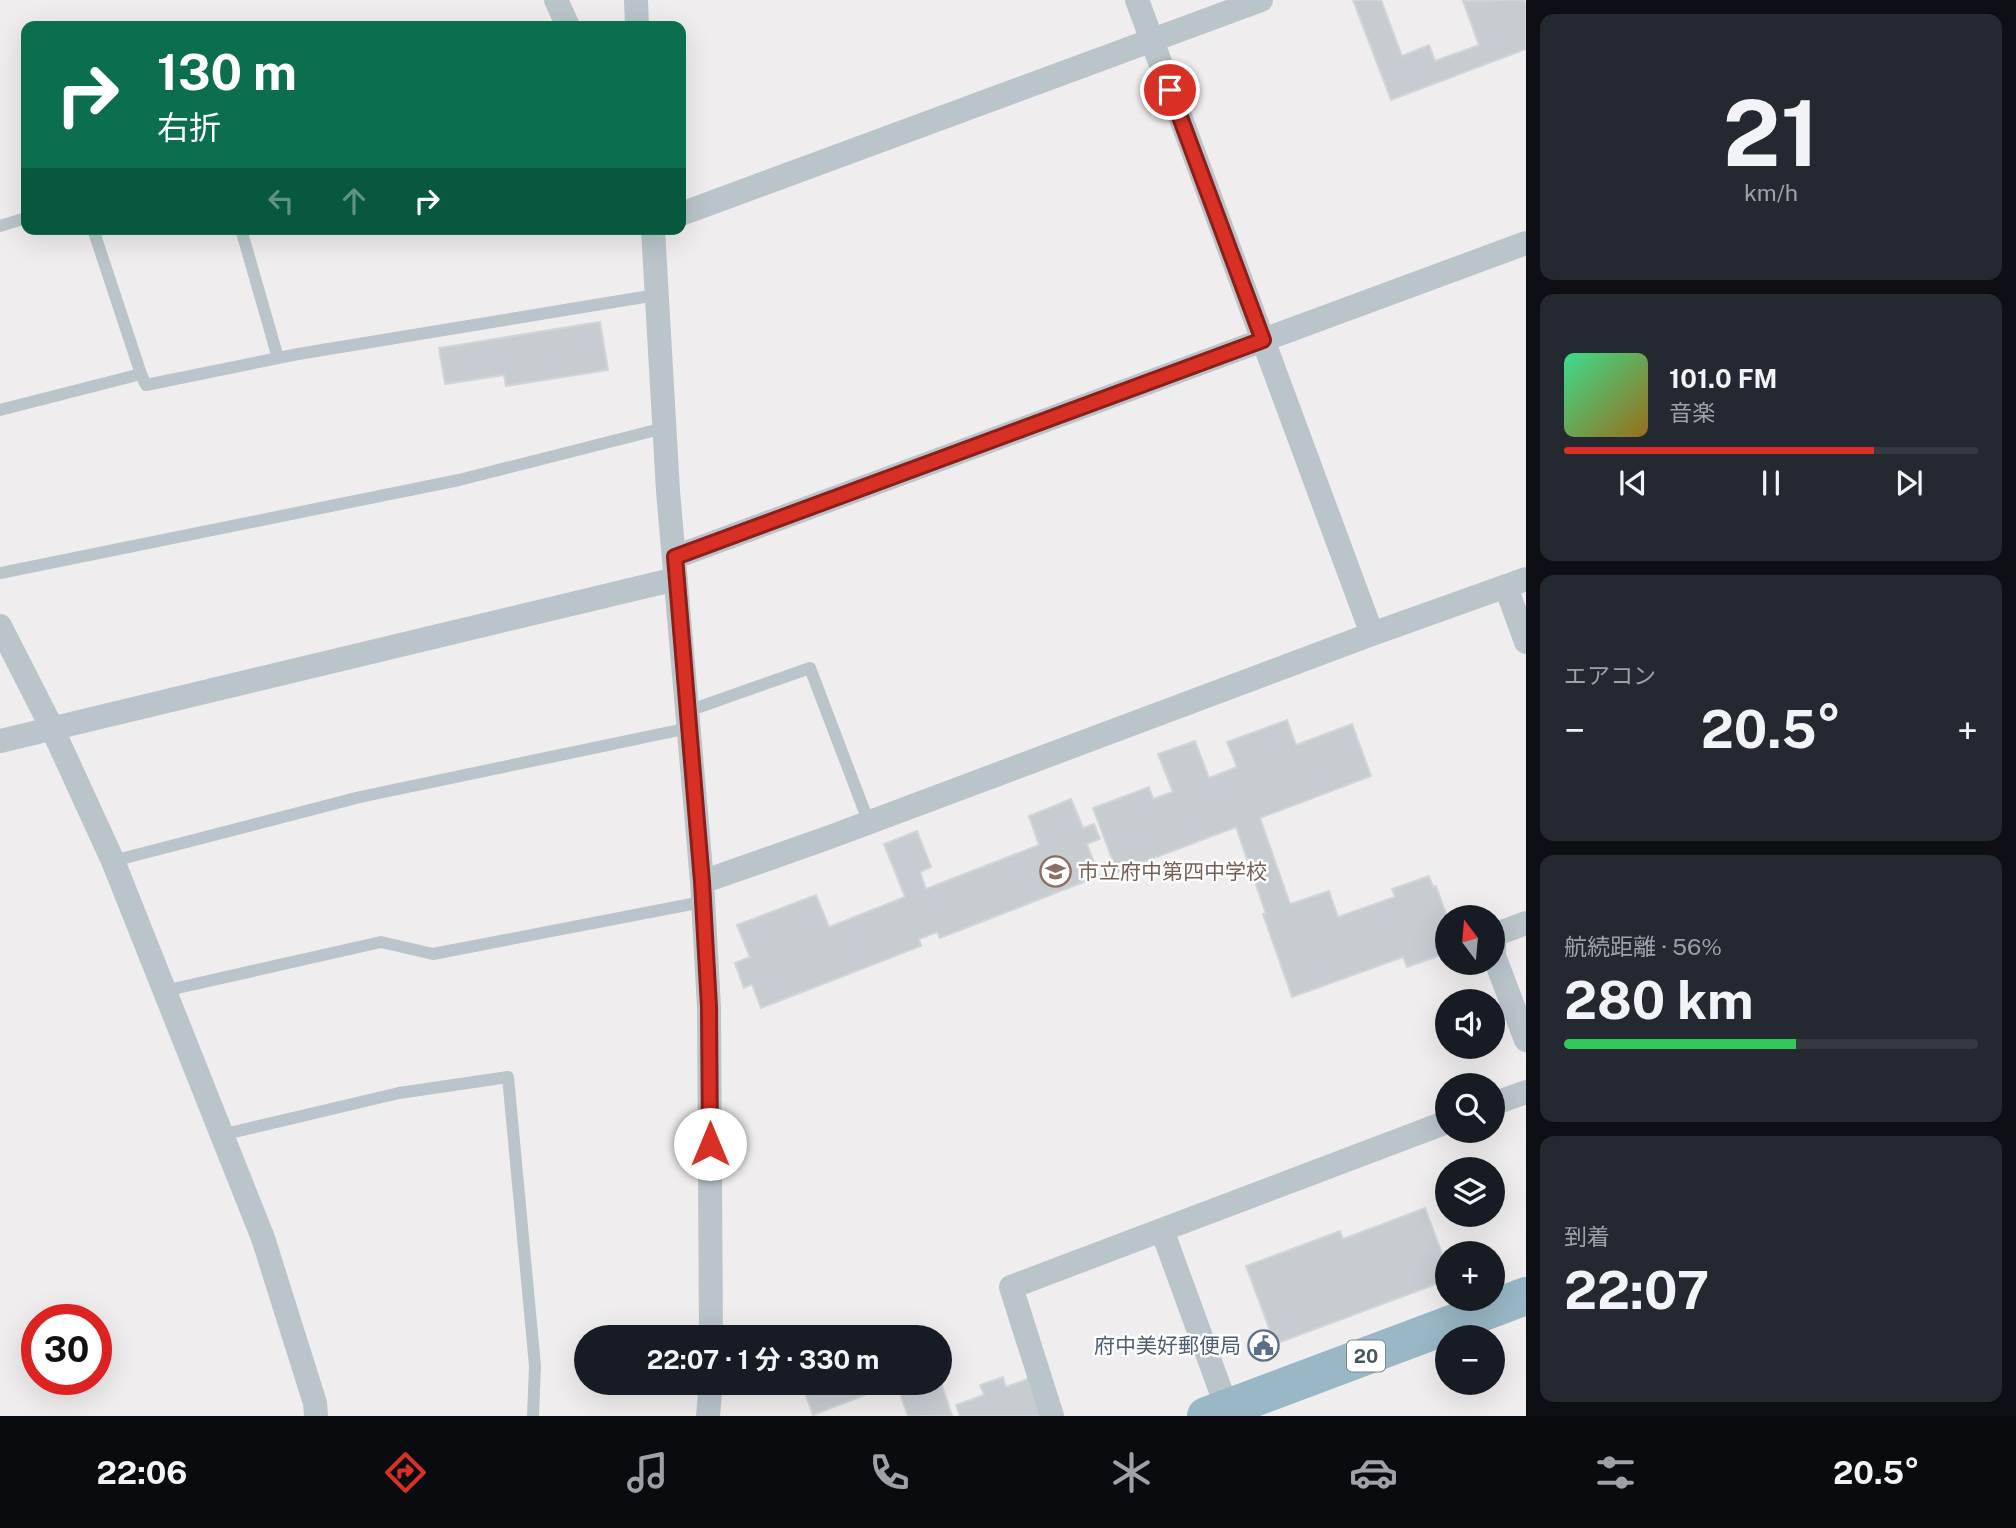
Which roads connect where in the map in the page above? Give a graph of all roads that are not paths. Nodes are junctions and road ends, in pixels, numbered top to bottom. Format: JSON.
{"nodes":[{"id":1,"x":556,"y":0,"type":"edge"},
{"id":2,"x":636,"y":0,"type":"edge"},
{"id":3,"x":1137,"y":0,"type":"edge"},
{"id":4,"x":1261,"y":0,"type":"edge"},
{"id":5,"x":566,"y":21,"type":"edge"},
{"id":6,"x":637,"y":21,"type":"edge"},
{"id":7,"x":1152,"y":40,"type":"junction"},
{"id":8,"x":686,"y":212,"type":"edge"},
{"id":9,"x":21,"y":220,"type":"edge"},
{"id":10,"x":0,"y":226,"type":"edge"},
{"id":11,"x":95,"y":235,"type":"edge"},
{"id":12,"x":243,"y":235,"type":"edge"},
{"id":13,"x":653,"y":235,"type":"edge"},
{"id":14,"x":1526,"y":243,"type":"edge"},
{"id":15,"x":656,"y":295,"type":"junction"},
{"id":16,"x":1263,"y":340,"type":"junction"},
{"id":17,"x":278,"y":358,"type":"junction"},
{"id":18,"x":141,"y":374,"type":"junction"},
{"id":19,"x":0,"y":410,"type":"edge"},
{"id":20,"x":664,"y":428,"type":"junction"},
{"id":21,"x":675,"y":568,"type":"junction"},
{"id":22,"x":0,"y":573,"type":"edge"},
{"id":23,"x":1516,"y":583,"type":"edge"},
{"id":24,"x":0,"y":626,"type":"edge"},
{"id":25,"x":1371,"y":634,"type":"junction"},
{"id":26,"x":1526,"y":642,"type":"edge"},
{"id":27,"x":688,"y":720,"type":"junction"},
{"id":28,"x":52,"y":728,"type":"junction"},
{"id":29,"x":0,"y":741,"type":"edge"},
{"id":30,"x":869,"y":823,"type":"junction"},
{"id":31,"x":113,"y":861,"type":"junction"},
{"id":32,"x":702,"y":892,"type":"junction"},
{"id":33,"x":1526,"y":923,"type":"edge"},
{"id":34,"x":164,"y":991,"type":"junction"},
{"id":35,"x":1526,"y":1040,"type":"edge"},
{"id":36,"x":1526,"y":1092,"type":"edge"},
{"id":37,"x":1505,"y":1100,"type":"edge"},
{"id":38,"x":1435,"y":1127,"type":"edge"},
{"id":39,"x":221,"y":1135,"type":"junction"},
{"id":40,"x":1162,"y":1230,"type":"junction"},
{"id":41,"x":1526,"y":1296,"type":"edge"},
{"id":42,"x":711,"y":1325,"type":"edge"},
{"id":43,"x":710,"y":1395,"type":"edge"},
{"id":44,"x":1217,"y":1412,"type":"edge"},
{"id":45,"x":316,"y":1416,"type":"edge"},
{"id":46,"x":533,"y":1416,"type":"edge"},
{"id":47,"x":708,"y":1416,"type":"edge"},
{"id":48,"x":1052,"y":1416,"type":"edge"}],
"edges":[{"from":1,"to":5,"type":"street"},
{"from":2,"to":6,"type":"street"},
{"from":3,"to":7,"type":"street"},
{"from":4,"to":7,"type":"street"},
{"from":7,"to":8,"type":"street"},
{"from":7,"to":16,"type":"street"},
{"from":9,"to":10,"type":"lane"},
{"from":11,"to":18,"type":"lane"},
{"from":12,"to":17,"type":"lane"},
{"from":13,"to":15,"type":"street"},
{"from":14,"to":16,"type":"street"},
{"from":15,"to":17,"type":"lane"},
{"from":15,"to":20,"type":"street"},
{"from":16,"to":21,"type":"street"},
{"from":16,"to":25,"type":"street"},
{"from":17,"to":18,"type":"lane"},
{"from":18,"to":19,"type":"lane"},
{"from":20,"to":21,"type":"street"},
{"from":20,"to":22,"type":"lane"},
{"from":21,"to":27,"type":"street"},
{"from":21,"to":28,"type":"street"},
{"from":23,"to":25,"type":"street"},
{"from":23,"to":26,"type":"street"},
{"from":24,"to":28,"type":"street"},
{"from":25,"to":30,"type":"street"},
{"from":27,"to":30,"type":"lane"},
{"from":27,"to":31,"type":"lane"},
{"from":27,"to":32,"type":"street"},
{"from":28,"to":29,"type":"street"},
{"from":28,"to":31,"type":"street"},
{"from":30,"to":32,"type":"street"},
{"from":31,"to":34,"type":"street"},
{"from":32,"to":34,"type":"lane"},
{"from":32,"to":42,"type":"street"},
{"from":33,"to":35,"type":"street"},
{"from":34,"to":39,"type":"street"},
{"from":36,"to":37,"type":"street"},
{"from":38,"to":40,"type":"street"},
{"from":39,"to":45,"type":"street"},
{"from":39,"to":46,"type":"lane"},
{"from":40,"to":44,"type":"street"},
{"from":40,"to":48,"type":"street"},
{"from":41,"to":44,"type":"highway","number":"20"},
{"from":43,"to":47,"type":"street"}]}
